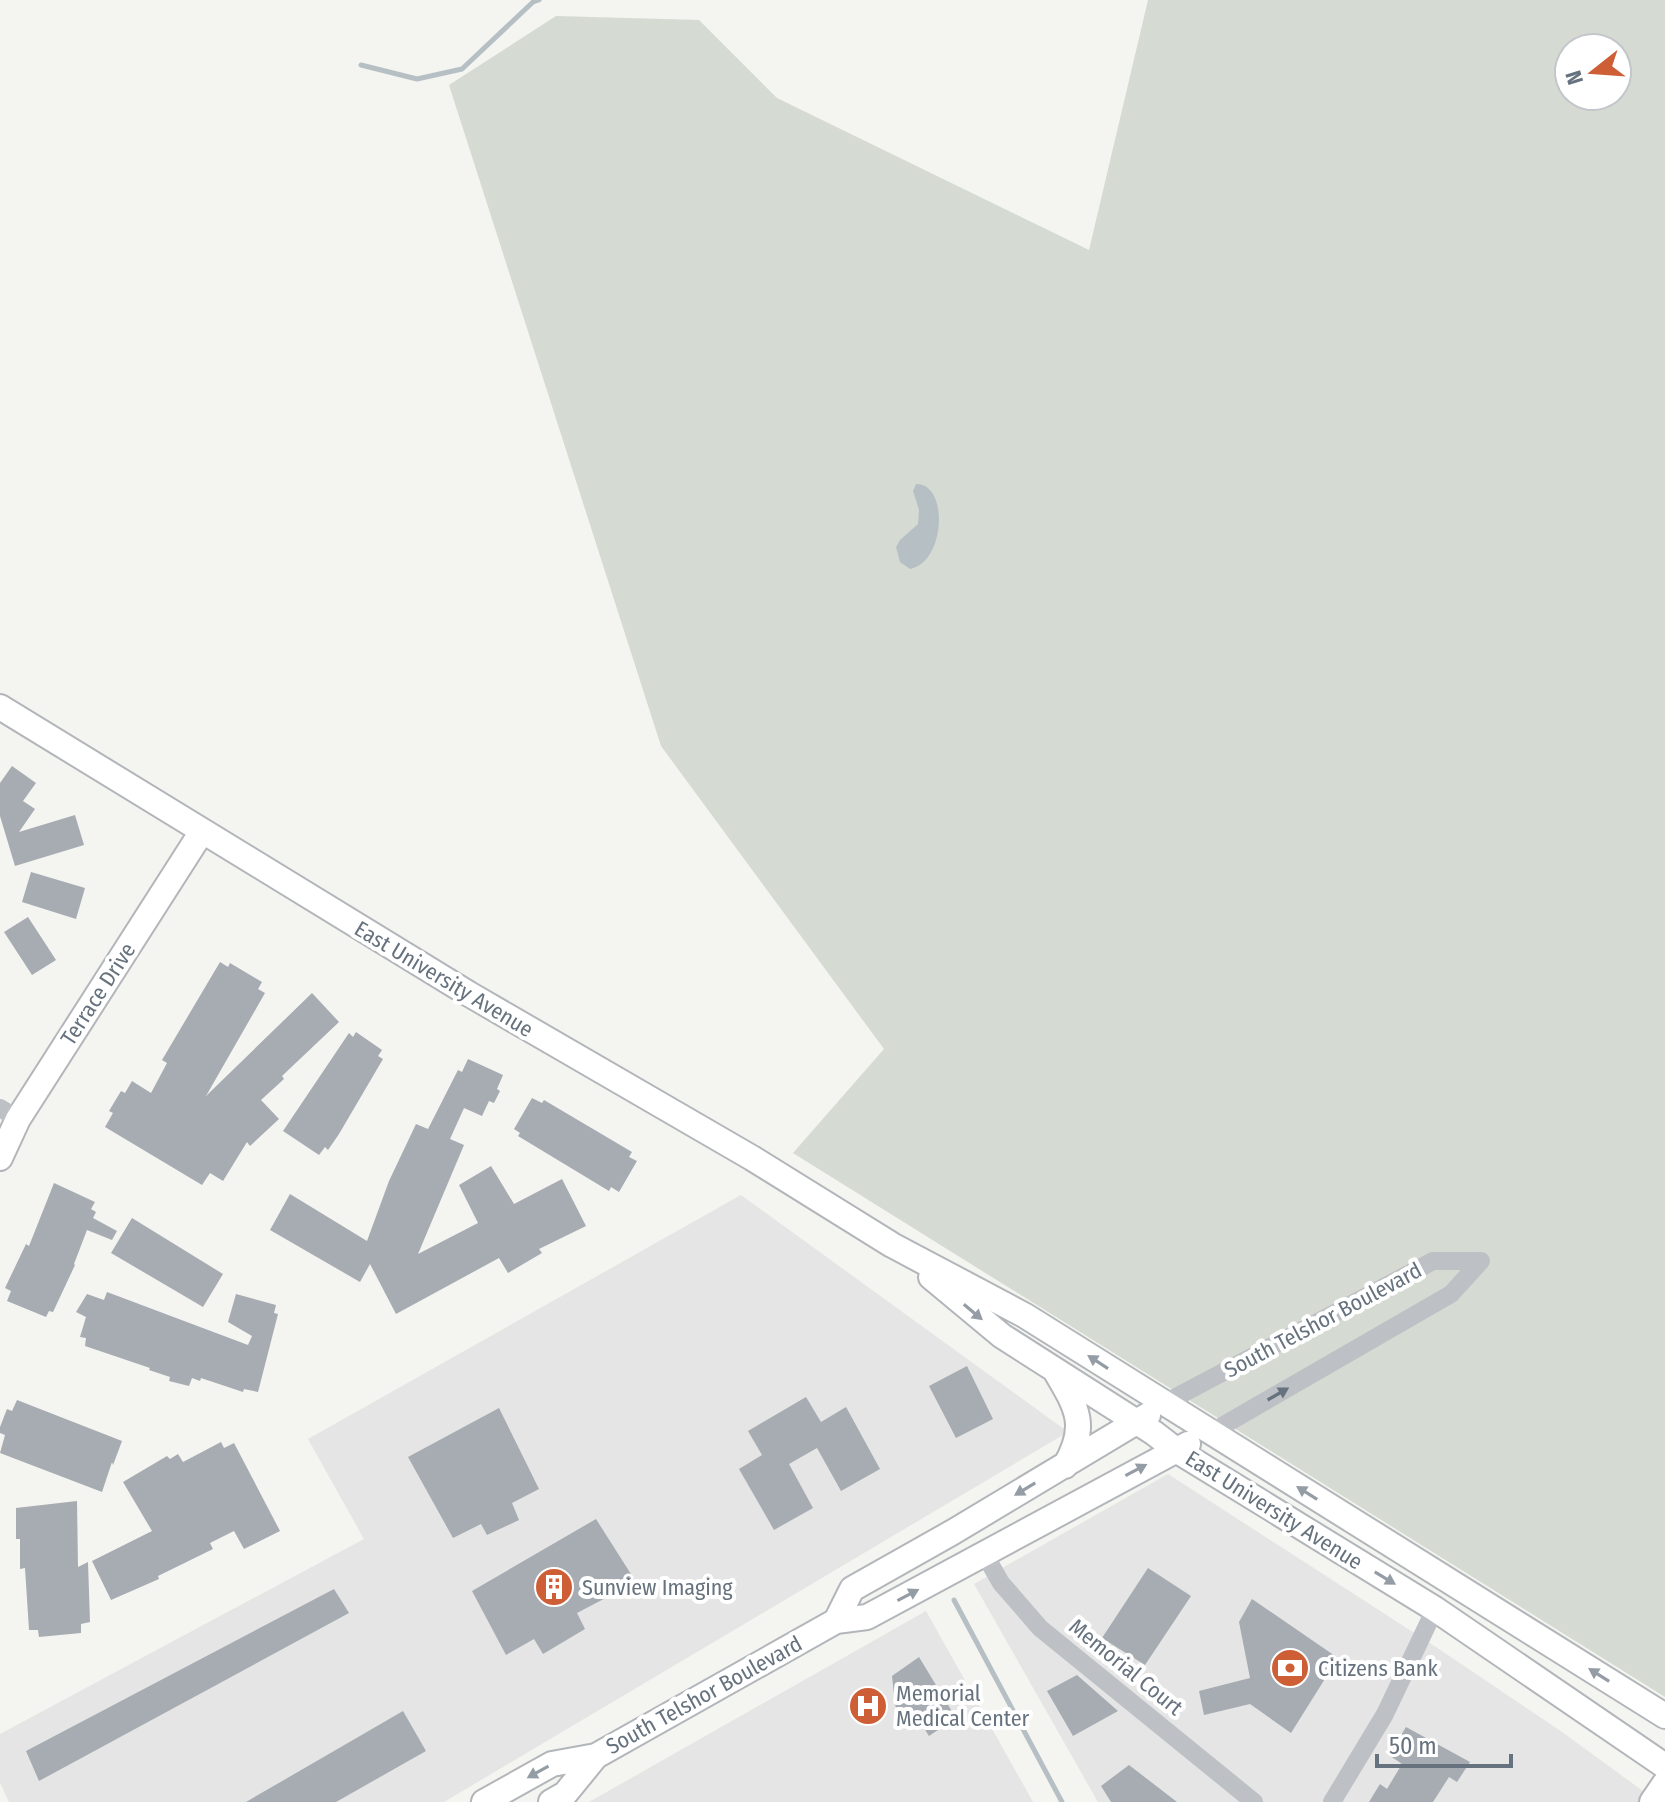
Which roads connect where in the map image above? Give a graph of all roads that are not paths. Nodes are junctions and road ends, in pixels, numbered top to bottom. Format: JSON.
{"nodes":[{"id":1,"x":0,"y":707,"type":"edge"},
{"id":2,"x":201,"y":833,"type":"junction"},
{"id":3,"x":9,"y":1113,"type":"edge"},
{"id":4,"x":0,"y":1158,"type":"edge"},
{"id":5,"x":892,"y":1245,"type":"junction"},
{"id":6,"x":1055,"y":1370,"type":"junction"},
{"id":7,"x":1163,"y":1404,"type":"junction"},
{"id":8,"x":1137,"y":1423,"type":"junction"},
{"id":9,"x":1210,"y":1433,"type":"junction"},
{"id":10,"x":1176,"y":1450,"type":"junction"},
{"id":11,"x":1065,"y":1466,"type":"junction"},
{"id":12,"x":985,"y":1555,"type":"junction"},
{"id":13,"x":1435,"y":1609,"type":"junction"},
{"id":14,"x":836,"y":1621,"type":"junction"},
{"id":15,"x":1665,"y":1716,"type":"edge"},
{"id":16,"x":596,"y":1756,"type":"junction"},
{"id":17,"x":1665,"y":1766,"type":"edge"},
{"id":18,"x":1665,"y":1783,"type":"edge"},
{"id":19,"x":558,"y":1798,"type":"edge"},
{"id":20,"x":484,"y":1802,"type":"edge"},
{"id":21,"x":1254,"y":1802,"type":"edge"},
{"id":22,"x":1332,"y":1802,"type":"edge"},
{"id":23,"x":1652,"y":1802,"type":"edge"}],
"edges":[{"from":1,"to":2,"type":"main road","name":"East University Avenue"},
{"from":2,"to":3,"type":"main road","name":"Terrace Drive"},
{"from":2,"to":5,"type":"main road","name":"East University Avenue"},
{"from":3,"to":4,"type":"main road","name":"Terrace Drive"},
{"from":5,"to":6,"type":"main road","name":"East University Avenue","one_way":true},
{"from":7,"to":5,"type":"main road","name":"East University Avenue","one_way":true},
{"from":6,"to":8,"type":"main road","name":"East University Avenue"},
{"from":6,"to":11,"type":"main road"},
{"from":7,"to":8,"type":"main road","name":"South Telshor Boulevard"},
{"from":7,"to":9,"type":"main road","name":"East University Avenue"},
{"from":9,"to":7,"type":"street","name":"South Telshor Boulevard","one_way":true},
{"from":8,"to":10,"type":"main road","name":"East University Avenue"},
{"from":8,"to":11,"type":"main road","name":"South Telshor Boulevard"},
{"from":9,"to":10,"type":"main road","name":"South Telshor Boulevard"},
{"from":15,"to":9,"type":"main road","name":"East University Avenue","one_way":true},
{"from":12,"to":10,"type":"main road","name":"South Telshor Boulevard","one_way":true},
{"from":10,"to":13,"type":"main road","name":"East University Avenue","one_way":true},
{"from":11,"to":14,"type":"main road","name":"South Telshor Boulevard","one_way":true},
{"from":14,"to":12,"type":"main road","name":"South Telshor Boulevard","one_way":true},
{"from":12,"to":21,"type":"street","name":"Memorial Court"},
{"from":13,"to":17,"type":"main road","name":"East University Avenue"},
{"from":13,"to":22,"type":"street"},
{"from":14,"to":16,"type":"main road","name":"South Telshor Boulevard"},
{"from":16,"to":19,"type":"main road"},
{"from":16,"to":20,"type":"main road","name":"South Telshor Boulevard","one_way":true},
{"from":18,"to":23,"type":"main road"}]}
